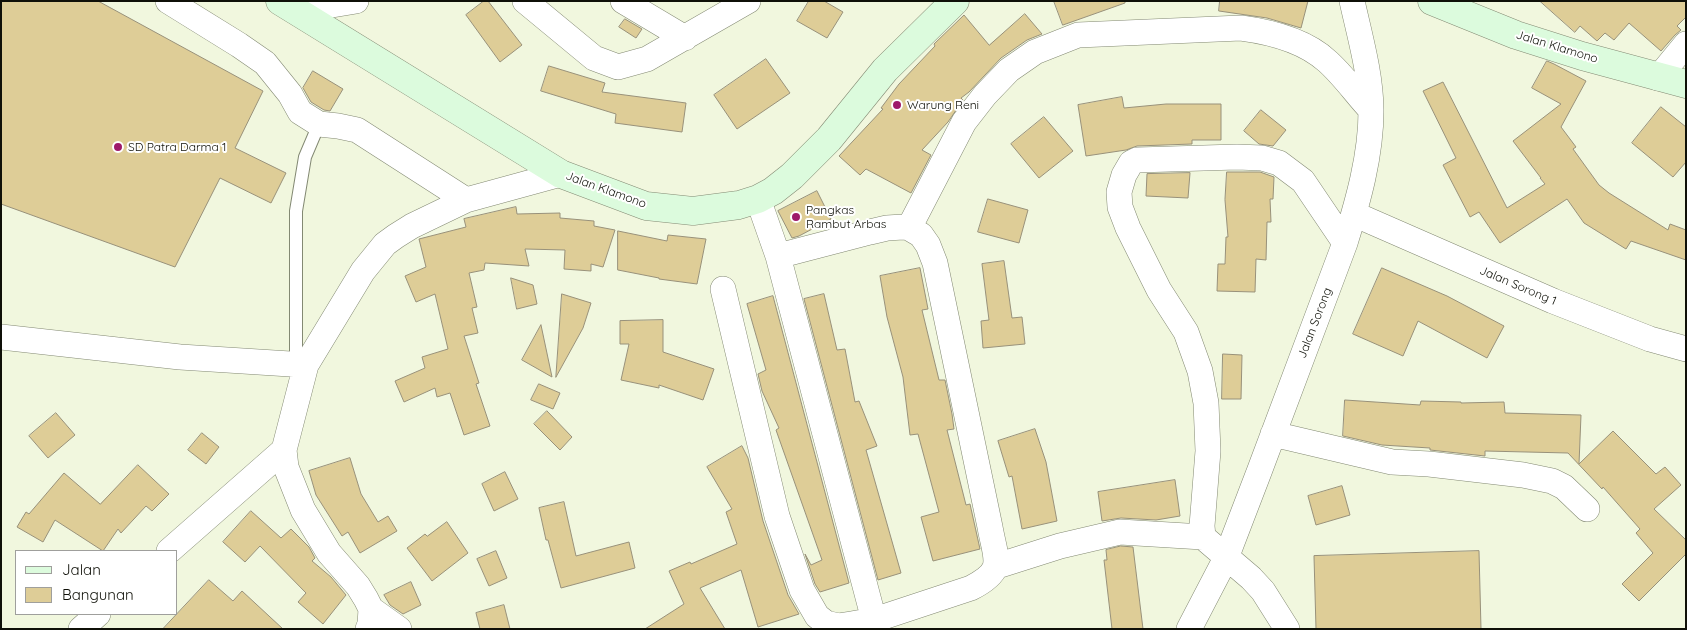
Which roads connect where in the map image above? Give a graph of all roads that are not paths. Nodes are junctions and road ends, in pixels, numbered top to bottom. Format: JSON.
{"nodes":[{"id":1,"x":168,"y":1,"type":"edge"},
{"id":2,"x":356,"y":1,"type":"edge"},
{"id":3,"x":525,"y":1,"type":"edge"},
{"id":4,"x":623,"y":1,"type":"edge"},
{"id":5,"x":748,"y":1,"type":"edge"},
{"id":6,"x":955,"y":1,"type":"edge"},
{"id":7,"x":1352,"y":1,"type":"edge"},
{"id":8,"x":1432,"y":1,"type":"edge"},
{"id":9,"x":288,"y":6,"type":"edge"},
{"id":10,"x":685,"y":38,"type":"junction"},
{"id":11,"x":1686,"y":44,"type":"edge"},
{"id":12,"x":1658,"y":78,"type":"junction"},
{"id":13,"x":1686,"y":84,"type":"edge"},
{"id":14,"x":1371,"y":110,"type":"junction"},
{"id":15,"x":319,"y":124,"type":"junction"},
{"id":16,"x":561,"y":174,"type":"junction"},
{"id":17,"x":758,"y":199,"type":"junction"},
{"id":18,"x":466,"y":200,"type":"junction"},
{"id":19,"x":1354,"y":214,"type":"junction"},
{"id":20,"x":909,"y":228,"type":"junction"},
{"id":21,"x":1345,"y":243,"type":"junction"},
{"id":22,"x":778,"y":256,"type":"junction"},
{"id":23,"x":722,"y":289,"type":"dead end"},
{"id":24,"x":1,"y":337,"type":"edge"},
{"id":25,"x":1686,"y":349,"type":"edge"},
{"id":26,"x":301,"y":365,"type":"junction"},
{"id":27,"x":1273,"y":434,"type":"junction"},
{"id":28,"x":284,"y":450,"type":"junction"},
{"id":29,"x":1587,"y":509,"type":"dead end"},
{"id":30,"x":1203,"y":537,"type":"junction"},
{"id":31,"x":170,"y":550,"type":"edge"},
{"id":32,"x":1226,"y":558,"type":"junction"},
{"id":33,"x":997,"y":566,"type":"junction"},
{"id":34,"x":97,"y":615,"type":"edge"},
{"id":35,"x":370,"y":619,"type":"edge"},
{"id":36,"x":874,"y":620,"type":"junction"},
{"id":37,"x":81,"y":629,"type":"edge"},
{"id":38,"x":399,"y":629,"type":"edge"},
{"id":39,"x":1189,"y":629,"type":"edge"},
{"id":40,"x":1287,"y":629,"type":"edge"}],
"edges":[{"from":1,"to":15,"type":"street"},
{"from":2,"to":9,"type":"street"},
{"from":3,"to":10,"type":"street"},
{"from":4,"to":10,"type":"street"},
{"from":5,"to":10,"type":"street"},
{"from":6,"to":17,"type":"main road","name":"Jalan Klamono"},
{"from":7,"to":14,"type":"street","name":"Jalan Sorong"},
{"from":8,"to":12,"type":"main road","name":"Jalan Klamono"},
{"from":9,"to":16,"type":"main road","name":"Jalan Klamono"},
{"from":11,"to":12,"type":"street"},
{"from":12,"to":13,"type":"main road","name":"Jalan Klamono"},
{"from":14,"to":19,"type":"street","name":"Jalan Sorong"},
{"from":14,"to":20,"type":"street"},
{"from":15,"to":18,"type":"street"},
{"from":15,"to":26,"type":"lane"},
{"from":16,"to":17,"type":"main road","name":"Jalan Klamono"},
{"from":16,"to":18,"type":"street"},
{"from":17,"to":22,"type":"street"},
{"from":18,"to":26,"type":"street"},
{"from":19,"to":21,"type":"street","name":"Jalan Sorong"},
{"from":19,"to":25,"type":"street","name":"Jalan Sorong 1"},
{"from":20,"to":22,"type":"street"},
{"from":20,"to":33,"type":"street"},
{"from":21,"to":27,"type":"street","name":"Jalan Sorong"},
{"from":21,"to":30,"type":"street"},
{"from":22,"to":36,"type":"street"},
{"from":23,"to":36,"type":"street"},
{"from":24,"to":26,"type":"street"},
{"from":26,"to":28,"type":"street"},
{"from":27,"to":29,"type":"street"},
{"from":27,"to":32,"type":"street","name":"Jalan Sorong"},
{"from":28,"to":31,"type":"street"},
{"from":28,"to":35,"type":"street"},
{"from":30,"to":32,"type":"street"},
{"from":30,"to":33,"type":"street"},
{"from":32,"to":39,"type":"street","name":"Jalan Sorong"},
{"from":32,"to":40,"type":"street"},
{"from":33,"to":36,"type":"street"},
{"from":34,"to":37,"type":"street"},
{"from":35,"to":38,"type":"street"}]}
